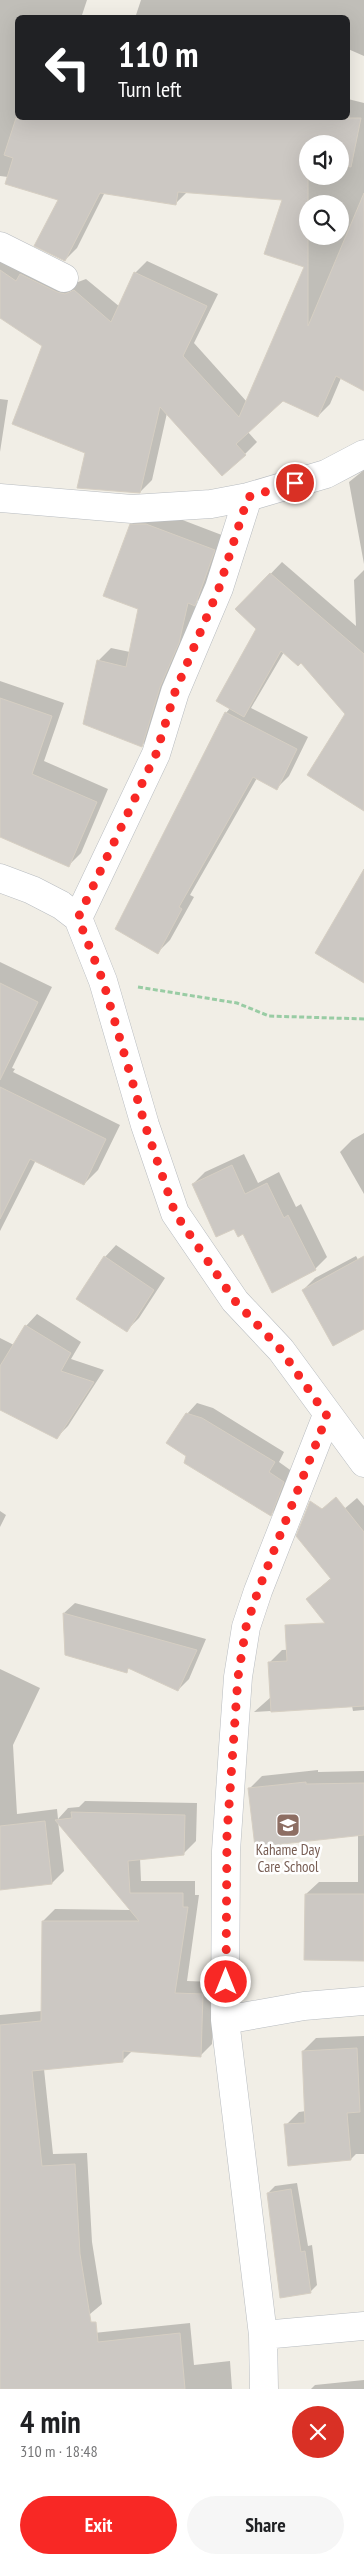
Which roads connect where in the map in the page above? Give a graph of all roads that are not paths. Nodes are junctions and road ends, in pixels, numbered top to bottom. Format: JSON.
{"nodes":[{"id":1,"x":0,"y":246,"type":"edge"},
{"id":2,"x":64,"y":278,"type":"dead end"},
{"id":3,"x":364,"y":454,"type":"edge"},
{"id":4,"x":248,"y":497,"type":"junction"},
{"id":5,"x":0,"y":498,"type":"edge"},
{"id":6,"x":0,"y":878,"type":"edge"},
{"id":7,"x":78,"y":918,"type":"junction"},
{"id":8,"x":327,"y":1416,"type":"junction"},
{"id":9,"x":364,"y":1463,"type":"edge"},
{"id":10,"x":364,"y":2001,"type":"edge"},
{"id":11,"x":225,"y":2020,"type":"junction"},
{"id":12,"x":364,"y":2326,"type":"edge"},
{"id":13,"x":263,"y":2335,"type":"junction"},
{"id":14,"x":264,"y":2389,"type":"edge"}],
"edges":[{"from":1,"to":2,"type":"street"},
{"from":3,"to":4,"type":"street"},
{"from":4,"to":5,"type":"street"},
{"from":4,"to":7,"type":"street"},
{"from":6,"to":7,"type":"street"},
{"from":7,"to":8,"type":"street"},
{"from":8,"to":9,"type":"street"},
{"from":8,"to":11,"type":"street"},
{"from":10,"to":11,"type":"street"},
{"from":11,"to":13,"type":"street"},
{"from":12,"to":13,"type":"street"},
{"from":13,"to":14,"type":"street"}]}
